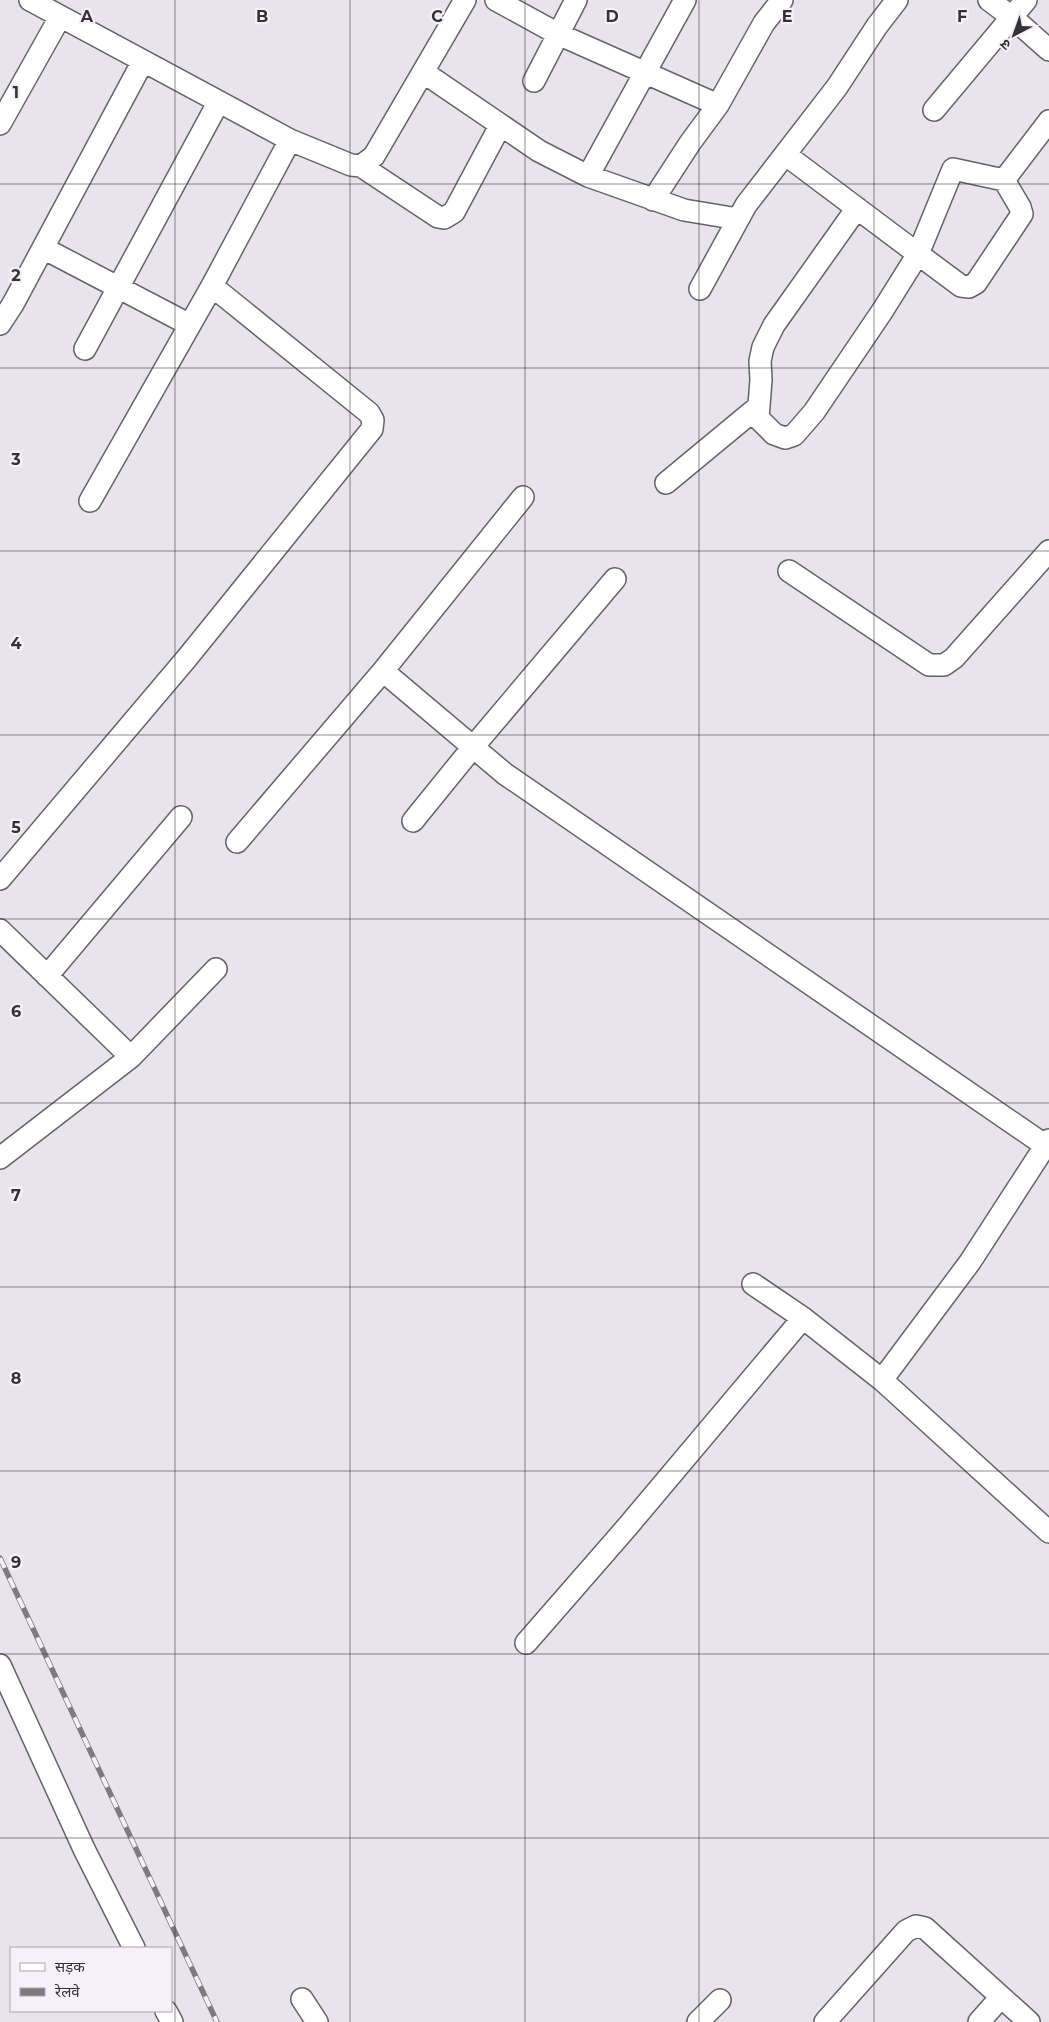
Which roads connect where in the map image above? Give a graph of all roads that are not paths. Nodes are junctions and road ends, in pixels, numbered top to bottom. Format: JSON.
{"nodes":[{"id":1,"x":30,"y":0,"type":"edge"},
{"id":2,"x":465,"y":0,"type":"edge"},
{"id":3,"x":496,"y":0,"type":"edge"},
{"id":4,"x":576,"y":0,"type":"edge"},
{"id":5,"x":685,"y":0,"type":"edge"},
{"id":6,"x":782,"y":0,"type":"edge"},
{"id":7,"x":897,"y":0,"type":"edge"},
{"id":8,"x":989,"y":0,"type":"edge"},
{"id":9,"x":1026,"y":0,"type":"edge"},
{"id":10,"x":60,"y":17,"type":"junction"},
{"id":11,"x":1012,"y":18,"type":"junction"},
{"id":12,"x":558,"y":34,"type":"junction"},
{"id":13,"x":1049,"y":50,"type":"edge"},
{"id":14,"x":143,"y":61,"type":"junction"},
{"id":15,"x":423,"y":72,"type":"junction"},
{"id":16,"x":644,"y":73,"type":"junction"},
{"id":17,"x":534,"y":81,"type":"dead end"},
{"id":18,"x":218,"y":102,"type":"junction"},
{"id":19,"x":718,"y":105,"type":"junction"},
{"id":20,"x":934,"y":110,"type":"dead end"},
{"id":21,"x":1049,"y":121,"type":"edge"},
{"id":22,"x":0,"y":124,"type":"edge"},
{"id":23,"x":500,"y":126,"type":"junction"},
{"id":24,"x":290,"y":140,"type":"junction"},
{"id":25,"x":786,"y":155,"type":"junction"},
{"id":26,"x":361,"y":166,"type":"junction"},
{"id":27,"x":588,"y":176,"type":"junction"},
{"id":28,"x":1004,"y":180,"type":"junction"},
{"id":29,"x":653,"y":200,"type":"junction"},
{"id":30,"x":857,"y":208,"type":"junction"},
{"id":31,"x":738,"y":220,"type":"junction"},
{"id":32,"x":43,"y":248,"type":"junction"},
{"id":33,"x":918,"y":254,"type":"junction"},
{"id":34,"x":212,"y":286,"type":"junction"},
{"id":35,"x":118,"y":287,"type":"junction"},
{"id":36,"x":700,"y":289,"type":"dead end"},
{"id":37,"x":6,"y":301,"type":"edge"},
{"id":38,"x":0,"y":324,"type":"edge"},
{"id":39,"x":190,"y":325,"type":"junction"},
{"id":40,"x":85,"y":349,"type":"dead end"},
{"id":41,"x":759,"y":406,"type":"junction"},
{"id":42,"x":666,"y":484,"type":"dead end"},
{"id":43,"x":524,"y":497,"type":"dead end"},
{"id":44,"x":90,"y":501,"type":"dead end"},
{"id":45,"x":1049,"y":551,"type":"edge"},
{"id":46,"x":789,"y":571,"type":"dead end"},
{"id":47,"x":615,"y":579,"type":"dead end"},
{"id":48,"x":384,"y":671,"type":"junction"},
{"id":49,"x":473,"y":747,"type":"junction"},
{"id":50,"x":181,"y":817,"type":"dead end"},
{"id":51,"x":413,"y":821,"type":"dead end"},
{"id":52,"x":237,"y":842,"type":"dead end"},
{"id":53,"x":0,"y":878,"type":"edge"},
{"id":54,"x":0,"y":930,"type":"edge"},
{"id":55,"x":216,"y":969,"type":"dead end"},
{"id":56,"x":47,"y":976,"type":"junction"},
{"id":57,"x":131,"y":1057,"type":"junction"},
{"id":58,"x":1048,"y":1145,"type":"edge"},
{"id":59,"x":0,"y":1158,"type":"edge"},
{"id":60,"x":753,"y":1284,"type":"dead end"},
{"id":61,"x":802,"y":1318,"type":"junction"},
{"id":62,"x":882,"y":1380,"type":"junction"},
{"id":63,"x":1049,"y":1532,"type":"edge"},
{"id":64,"x":526,"y":1642,"type":"dead end"},
{"id":65,"x":0,"y":1664,"type":"edge"},
{"id":66,"x":133,"y":1947,"type":"edge"},
{"id":67,"x":1001,"y":1997,"type":"junction"},
{"id":68,"x":302,"y":1998,"type":"dead end"},
{"id":69,"x":720,"y":2000,"type":"dead end"},
{"id":70,"x":316,"y":2022,"type":"edge"},
{"id":71,"x":698,"y":2022,"type":"edge"},
{"id":72,"x":825,"y":2022,"type":"edge"},
{"id":73,"x":979,"y":2022,"type":"edge"},
{"id":74,"x":1029,"y":2022,"type":"edge"}],
"edges":[{"from":1,"to":10,"type":"street"},
{"from":2,"to":15,"type":"street"},
{"from":3,"to":12,"type":"street"},
{"from":4,"to":12,"type":"street"},
{"from":5,"to":16,"type":"street"},
{"from":6,"to":19,"type":"street"},
{"from":7,"to":25,"type":"street"},
{"from":8,"to":11,"type":"street"},
{"from":9,"to":11,"type":"street"},
{"from":10,"to":14,"type":"street"},
{"from":10,"to":22,"type":"street"},
{"from":11,"to":13,"type":"street"},
{"from":11,"to":20,"type":"street"},
{"from":12,"to":16,"type":"street"},
{"from":12,"to":17,"type":"street"},
{"from":14,"to":18,"type":"street"},
{"from":14,"to":32,"type":"street"},
{"from":15,"to":23,"type":"street"},
{"from":15,"to":26,"type":"street"},
{"from":16,"to":19,"type":"street"},
{"from":16,"to":27,"type":"street"},
{"from":18,"to":24,"type":"street"},
{"from":18,"to":35,"type":"street"},
{"from":19,"to":29,"type":"street"},
{"from":21,"to":28,"type":"street"},
{"from":23,"to":26,"type":"street"},
{"from":23,"to":27,"type":"street"},
{"from":24,"to":26,"type":"street"},
{"from":24,"to":34,"type":"street"},
{"from":25,"to":30,"type":"street"},
{"from":25,"to":31,"type":"street"},
{"from":27,"to":29,"type":"street"},
{"from":28,"to":33,"type":"street"},
{"from":28,"to":33,"type":"street"},
{"from":29,"to":31,"type":"street"},
{"from":30,"to":33,"type":"street"},
{"from":30,"to":41,"type":"street"},
{"from":31,"to":36,"type":"street"},
{"from":32,"to":35,"type":"street"},
{"from":32,"to":37,"type":"street"},
{"from":33,"to":41,"type":"street"},
{"from":34,"to":39,"type":"street"},
{"from":34,"to":53,"type":"street"},
{"from":35,"to":39,"type":"street"},
{"from":35,"to":40,"type":"street"},
{"from":37,"to":38,"type":"street"},
{"from":39,"to":44,"type":"street"},
{"from":41,"to":42,"type":"street"},
{"from":43,"to":48,"type":"street"},
{"from":45,"to":46,"type":"street"},
{"from":47,"to":49,"type":"street"},
{"from":48,"to":49,"type":"street"},
{"from":48,"to":52,"type":"street"},
{"from":49,"to":51,"type":"street"},
{"from":49,"to":58,"type":"street"},
{"from":50,"to":56,"type":"street"},
{"from":54,"to":56,"type":"street"},
{"from":55,"to":57,"type":"street"},
{"from":56,"to":57,"type":"street"},
{"from":57,"to":59,"type":"street"},
{"from":58,"to":62,"type":"street"},
{"from":60,"to":61,"type":"street"},
{"from":61,"to":62,"type":"street"},
{"from":61,"to":64,"type":"street"},
{"from":62,"to":63,"type":"street"},
{"from":65,"to":66,"type":"street"},
{"from":67,"to":72,"type":"street"},
{"from":67,"to":73,"type":"street"},
{"from":67,"to":74,"type":"street"},
{"from":68,"to":70,"type":"street"},
{"from":69,"to":71,"type":"street"}]}
